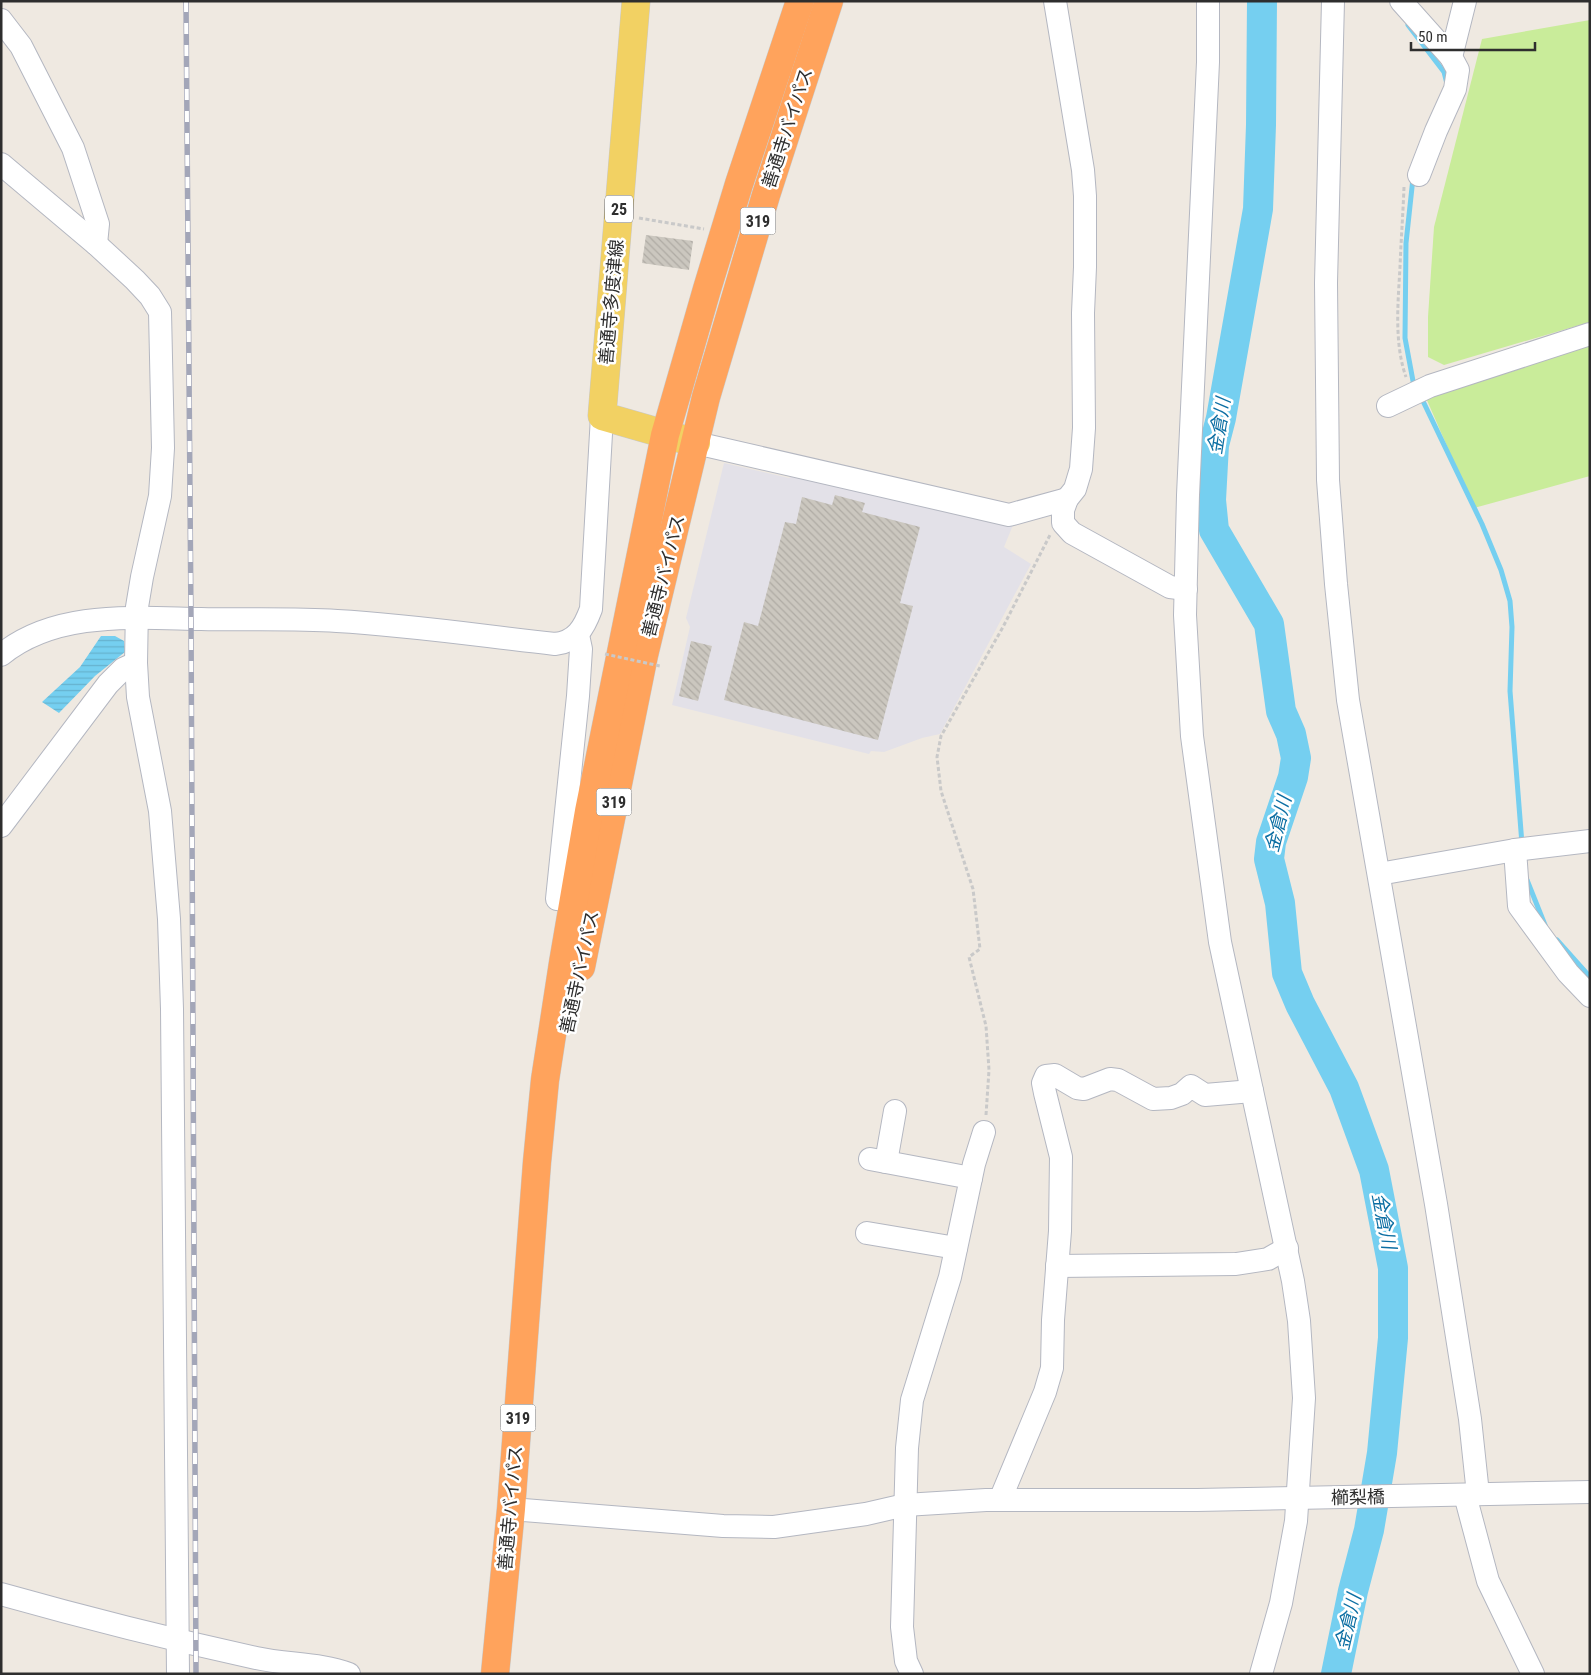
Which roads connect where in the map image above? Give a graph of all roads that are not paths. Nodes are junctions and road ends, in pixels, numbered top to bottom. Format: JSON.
{"nodes":[{"id":1,"x":636,"y":1,"type":"edge"},
{"id":2,"x":800,"y":1,"type":"edge"},
{"id":3,"x":829,"y":1,"type":"edge"},
{"id":4,"x":1055,"y":1,"type":"edge"},
{"id":5,"x":1208,"y":1,"type":"edge"},
{"id":6,"x":1333,"y":1,"type":"edge"},
{"id":7,"x":1401,"y":1,"type":"edge"},
{"id":8,"x":1465,"y":1,"type":"edge"},
{"id":9,"x":1,"y":20,"type":"edge"},
{"id":10,"x":1451,"y":57,"type":"junction"},
{"id":11,"x":1,"y":164,"type":"edge"},
{"id":12,"x":1412,"y":178,"type":"road end"},
{"id":13,"x":96,"y":244,"type":"junction"},
{"id":14,"x":1590,"y":334,"type":"edge"},
{"id":15,"x":1388,"y":406,"type":"dead end"},
{"id":16,"x":602,"y":416,"type":"junction"},
{"id":17,"x":665,"y":435,"type":"junction"},
{"id":18,"x":696,"y":443,"type":"junction"},
{"id":19,"x":1065,"y":504,"type":"junction"},
{"id":20,"x":1186,"y":589,"type":"junction"},
{"id":21,"x":137,"y":618,"type":"junction"},
{"id":22,"x":578,"y":634,"type":"junction"},
{"id":23,"x":1,"y":655,"type":"edge"},
{"id":24,"x":136,"y":663,"type":"junction"},
{"id":25,"x":1,"y":826,"type":"edge"},
{"id":26,"x":1590,"y":841,"type":"edge"},
{"id":27,"x":1520,"y":850,"type":"junction"},
{"id":28,"x":1379,"y":874,"type":"junction"},
{"id":29,"x":557,"y":900,"type":"dead end"},
{"id":30,"x":1590,"y":996,"type":"edge"},
{"id":31,"x":1252,"y":1091,"type":"junction"},
{"id":32,"x":895,"y":1111,"type":"dead end"},
{"id":33,"x":984,"y":1132,"type":"road end"},
{"id":34,"x":537,"y":1162,"type":"junction"},
{"id":35,"x":971,"y":1178,"type":"junction"},
{"id":36,"x":866,"y":1233,"type":"dead end"},
{"id":37,"x":956,"y":1248,"type":"junction"},
{"id":38,"x":1287,"y":1248,"type":"junction"},
{"id":39,"x":1057,"y":1266,"type":"junction"},
{"id":40,"x":1590,"y":1492,"type":"edge"},
{"id":41,"x":1472,"y":1495,"type":"junction"},
{"id":42,"x":1297,"y":1498,"type":"junction"},
{"id":43,"x":1000,"y":1500,"type":"junction"},
{"id":44,"x":905,"y":1505,"type":"junction"},
{"id":45,"x":511,"y":1509,"type":"junction"},
{"id":46,"x":1,"y":1594,"type":"edge"},
{"id":47,"x":178,"y":1641,"type":"junction"},
{"id":48,"x":178,"y":1674,"type":"edge"},
{"id":49,"x":349,"y":1674,"type":"edge"},
{"id":50,"x":495,"y":1674,"type":"edge"},
{"id":51,"x":912,"y":1674,"type":"edge"},
{"id":52,"x":1261,"y":1674,"type":"edge"},
{"id":53,"x":1533,"y":1674,"type":"edge"}],
"edges":[{"from":1,"to":16,"type":"main road","name":"善通寺多度津線","number":"25"},
{"from":2,"to":17,"type":"highway","name":"善通寺バイパス","number":"319"},
{"from":3,"to":18,"type":"highway","name":"善通寺バイパス","number":"319"},
{"from":4,"to":19,"type":"street"},
{"from":5,"to":20,"type":"street"},
{"from":6,"to":28,"type":"street"},
{"from":7,"to":10,"type":"street"},
{"from":8,"to":10,"type":"street"},
{"from":9,"to":13,"type":"street"},
{"from":10,"to":12,"type":"street"},
{"from":11,"to":13,"type":"street"},
{"from":13,"to":21,"type":"street"},
{"from":14,"to":15,"type":"street"},
{"from":16,"to":17,"type":"main road"},
{"from":16,"to":22,"type":"street"},
{"from":17,"to":18,"type":"main road"},
{"from":17,"to":34,"type":"highway","name":"善通寺バイパス","number":"319"},
{"from":18,"to":19,"type":"street"},
{"from":18,"to":34,"type":"highway","name":"善通寺バイパス","number":"319"},
{"from":19,"to":20,"type":"street"},
{"from":20,"to":31,"type":"street"},
{"from":21,"to":22,"type":"street"},
{"from":21,"to":23,"type":"street"},
{"from":21,"to":24,"type":"street"},
{"from":22,"to":29,"type":"street"},
{"from":24,"to":25,"type":"street"},
{"from":24,"to":47,"type":"street"},
{"from":26,"to":27,"type":"street"},
{"from":27,"to":28,"type":"street"},
{"from":27,"to":30,"type":"street"},
{"from":28,"to":41,"type":"street"},
{"from":31,"to":38,"type":"street"},
{"from":31,"to":39,"type":"street"},
{"from":32,"to":35,"type":"street"},
{"from":33,"to":35,"type":"street"},
{"from":34,"to":45,"type":"highway","name":"善通寺バイパス","number":"319"},
{"from":35,"to":37,"type":"street"},
{"from":36,"to":37,"type":"street"},
{"from":37,"to":44,"type":"street"},
{"from":38,"to":39,"type":"street"},
{"from":38,"to":42,"type":"street"},
{"from":39,"to":43,"type":"street"},
{"from":40,"to":41,"type":"street","name":"櫛梨橋"},
{"from":41,"to":42,"type":"street","name":"櫛梨橋"},
{"from":41,"to":53,"type":"street"},
{"from":42,"to":43,"type":"street","name":"櫛梨橋"},
{"from":42,"to":52,"type":"street"},
{"from":43,"to":44,"type":"street","name":"櫛梨橋"},
{"from":44,"to":45,"type":"street","name":"櫛梨橋"},
{"from":44,"to":51,"type":"street"},
{"from":45,"to":50,"type":"highway","name":"善通寺バイパス","number":"319"},
{"from":46,"to":47,"type":"street"},
{"from":47,"to":48,"type":"street"},
{"from":47,"to":49,"type":"street"}]}
